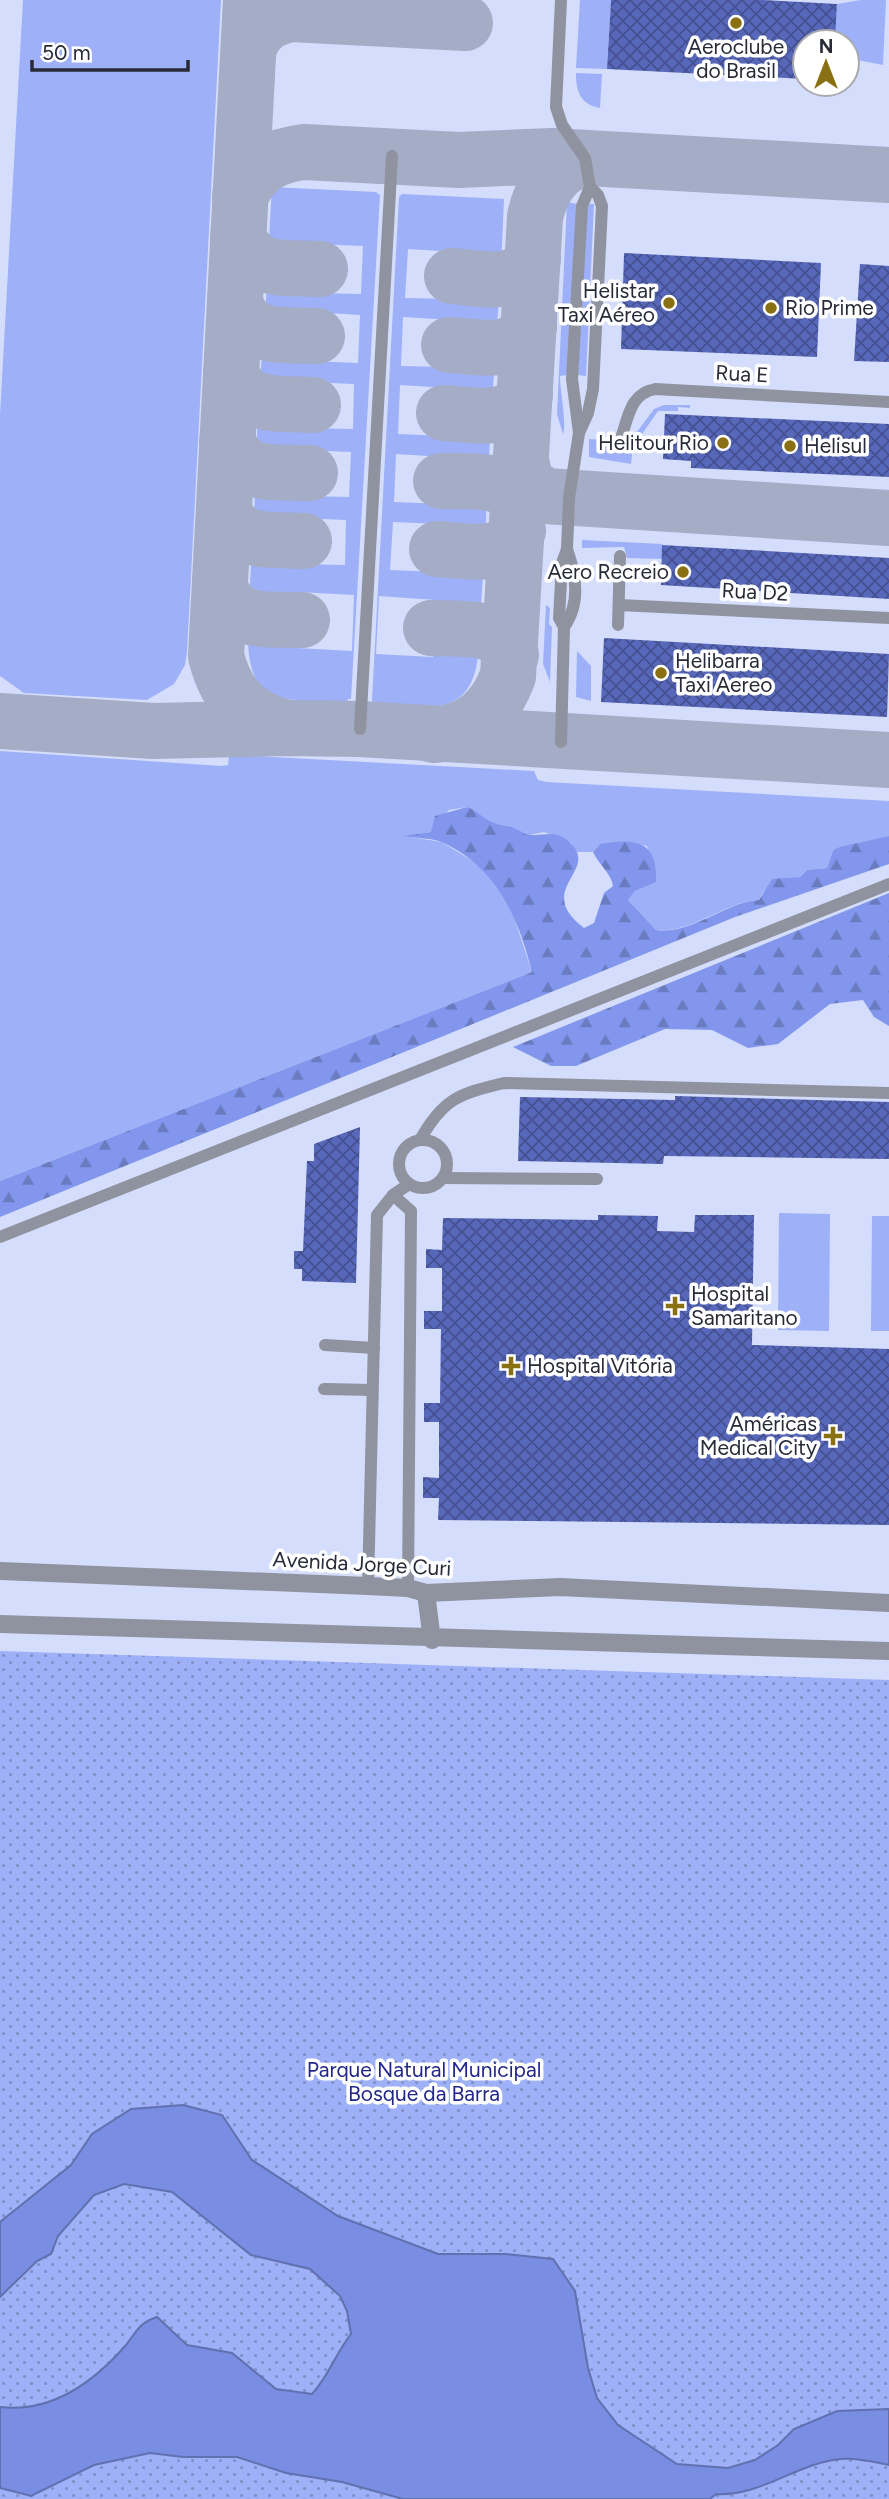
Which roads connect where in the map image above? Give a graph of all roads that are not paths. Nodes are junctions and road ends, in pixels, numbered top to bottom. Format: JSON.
{"nodes":[{"id":1,"x":561,"y":0,"type":"edge"},
{"id":2,"x":392,"y":156,"type":"dead end"},
{"id":3,"x":590,"y":187,"type":"junction"},
{"id":4,"x":889,"y":402,"type":"edge"},
{"id":5,"x":579,"y":433,"type":"junction"},
{"id":6,"x":622,"y":436,"type":"dead end"},
{"id":7,"x":620,"y":556,"type":"dead end"},
{"id":8,"x":619,"y":605,"type":"junction"},
{"id":9,"x":889,"y":618,"type":"edge"},
{"id":10,"x":618,"y":625,"type":"dead end"},
{"id":11,"x":360,"y":729,"type":"dead end"},
{"id":12,"x":561,"y":742,"type":"dead end"},
{"id":13,"x":889,"y":884,"type":"edge"},
{"id":14,"x":889,"y":1093,"type":"edge"},
{"id":15,"x":420,"y":1140,"type":"junction"},
{"id":16,"x":444,"y":1178,"type":"junction"},
{"id":17,"x":597,"y":1179,"type":"dead end"},
{"id":18,"x":409,"y":1184,"type":"junction"},
{"id":19,"x":393,"y":1195,"type":"junction"},
{"id":20,"x":0,"y":1237,"type":"edge"},
{"id":21,"x":325,"y":1345,"type":"dead end"},
{"id":22,"x":374,"y":1348,"type":"junction"},
{"id":23,"x":324,"y":1389,"type":"dead end"},
{"id":24,"x":372,"y":1390,"type":"junction"},
{"id":25,"x":0,"y":1571,"type":"edge"},
{"id":26,"x":368,"y":1586,"type":"junction"},
{"id":27,"x":408,"y":1588,"type":"junction"},
{"id":28,"x":426,"y":1593,"type":"junction"},
{"id":29,"x":889,"y":1603,"type":"edge"},
{"id":30,"x":0,"y":1625,"type":"edge"},
{"id":31,"x":432,"y":1640,"type":"junction"},
{"id":32,"x":889,"y":1651,"type":"edge"}],
"edges":[{"from":1,"to":3,"type":"lane"},
{"from":2,"to":11,"type":"lane"},
{"from":3,"to":5,"type":"lane"},
{"from":3,"to":5,"type":"lane"},
{"from":4,"to":6,"type":"lane","name":"Rua E"},
{"from":5,"to":12,"type":"lane"},
{"from":7,"to":8,"type":"lane"},
{"from":8,"to":9,"type":"lane","name":"Rua D2"},
{"from":8,"to":10,"type":"lane"},
{"from":13,"to":20,"type":"lane"},
{"from":14,"to":15,"type":"lane"},
{"from":15,"to":16,"type":"lane"},
{"from":15,"to":18,"type":"lane"},
{"from":16,"to":17,"type":"lane"},
{"from":16,"to":18,"type":"lane"},
{"from":18,"to":19,"type":"lane"},
{"from":19,"to":22,"type":"lane"},
{"from":19,"to":27,"type":"lane"},
{"from":21,"to":22,"type":"lane"},
{"from":22,"to":24,"type":"lane"},
{"from":23,"to":24,"type":"lane"},
{"from":24,"to":26,"type":"lane"},
{"from":25,"to":26,"type":"street","name":"Avenida Jorge Curi"},
{"from":26,"to":27,"type":"street","name":"Avenida Jorge Curi"},
{"from":27,"to":28,"type":"street","name":"Avenida Jorge Curi"},
{"from":28,"to":29,"type":"street","name":"Avenida Jorge Curi"},
{"from":28,"to":31,"type":"street"},
{"from":30,"to":31,"type":"street"},
{"from":31,"to":32,"type":"street"}]}
